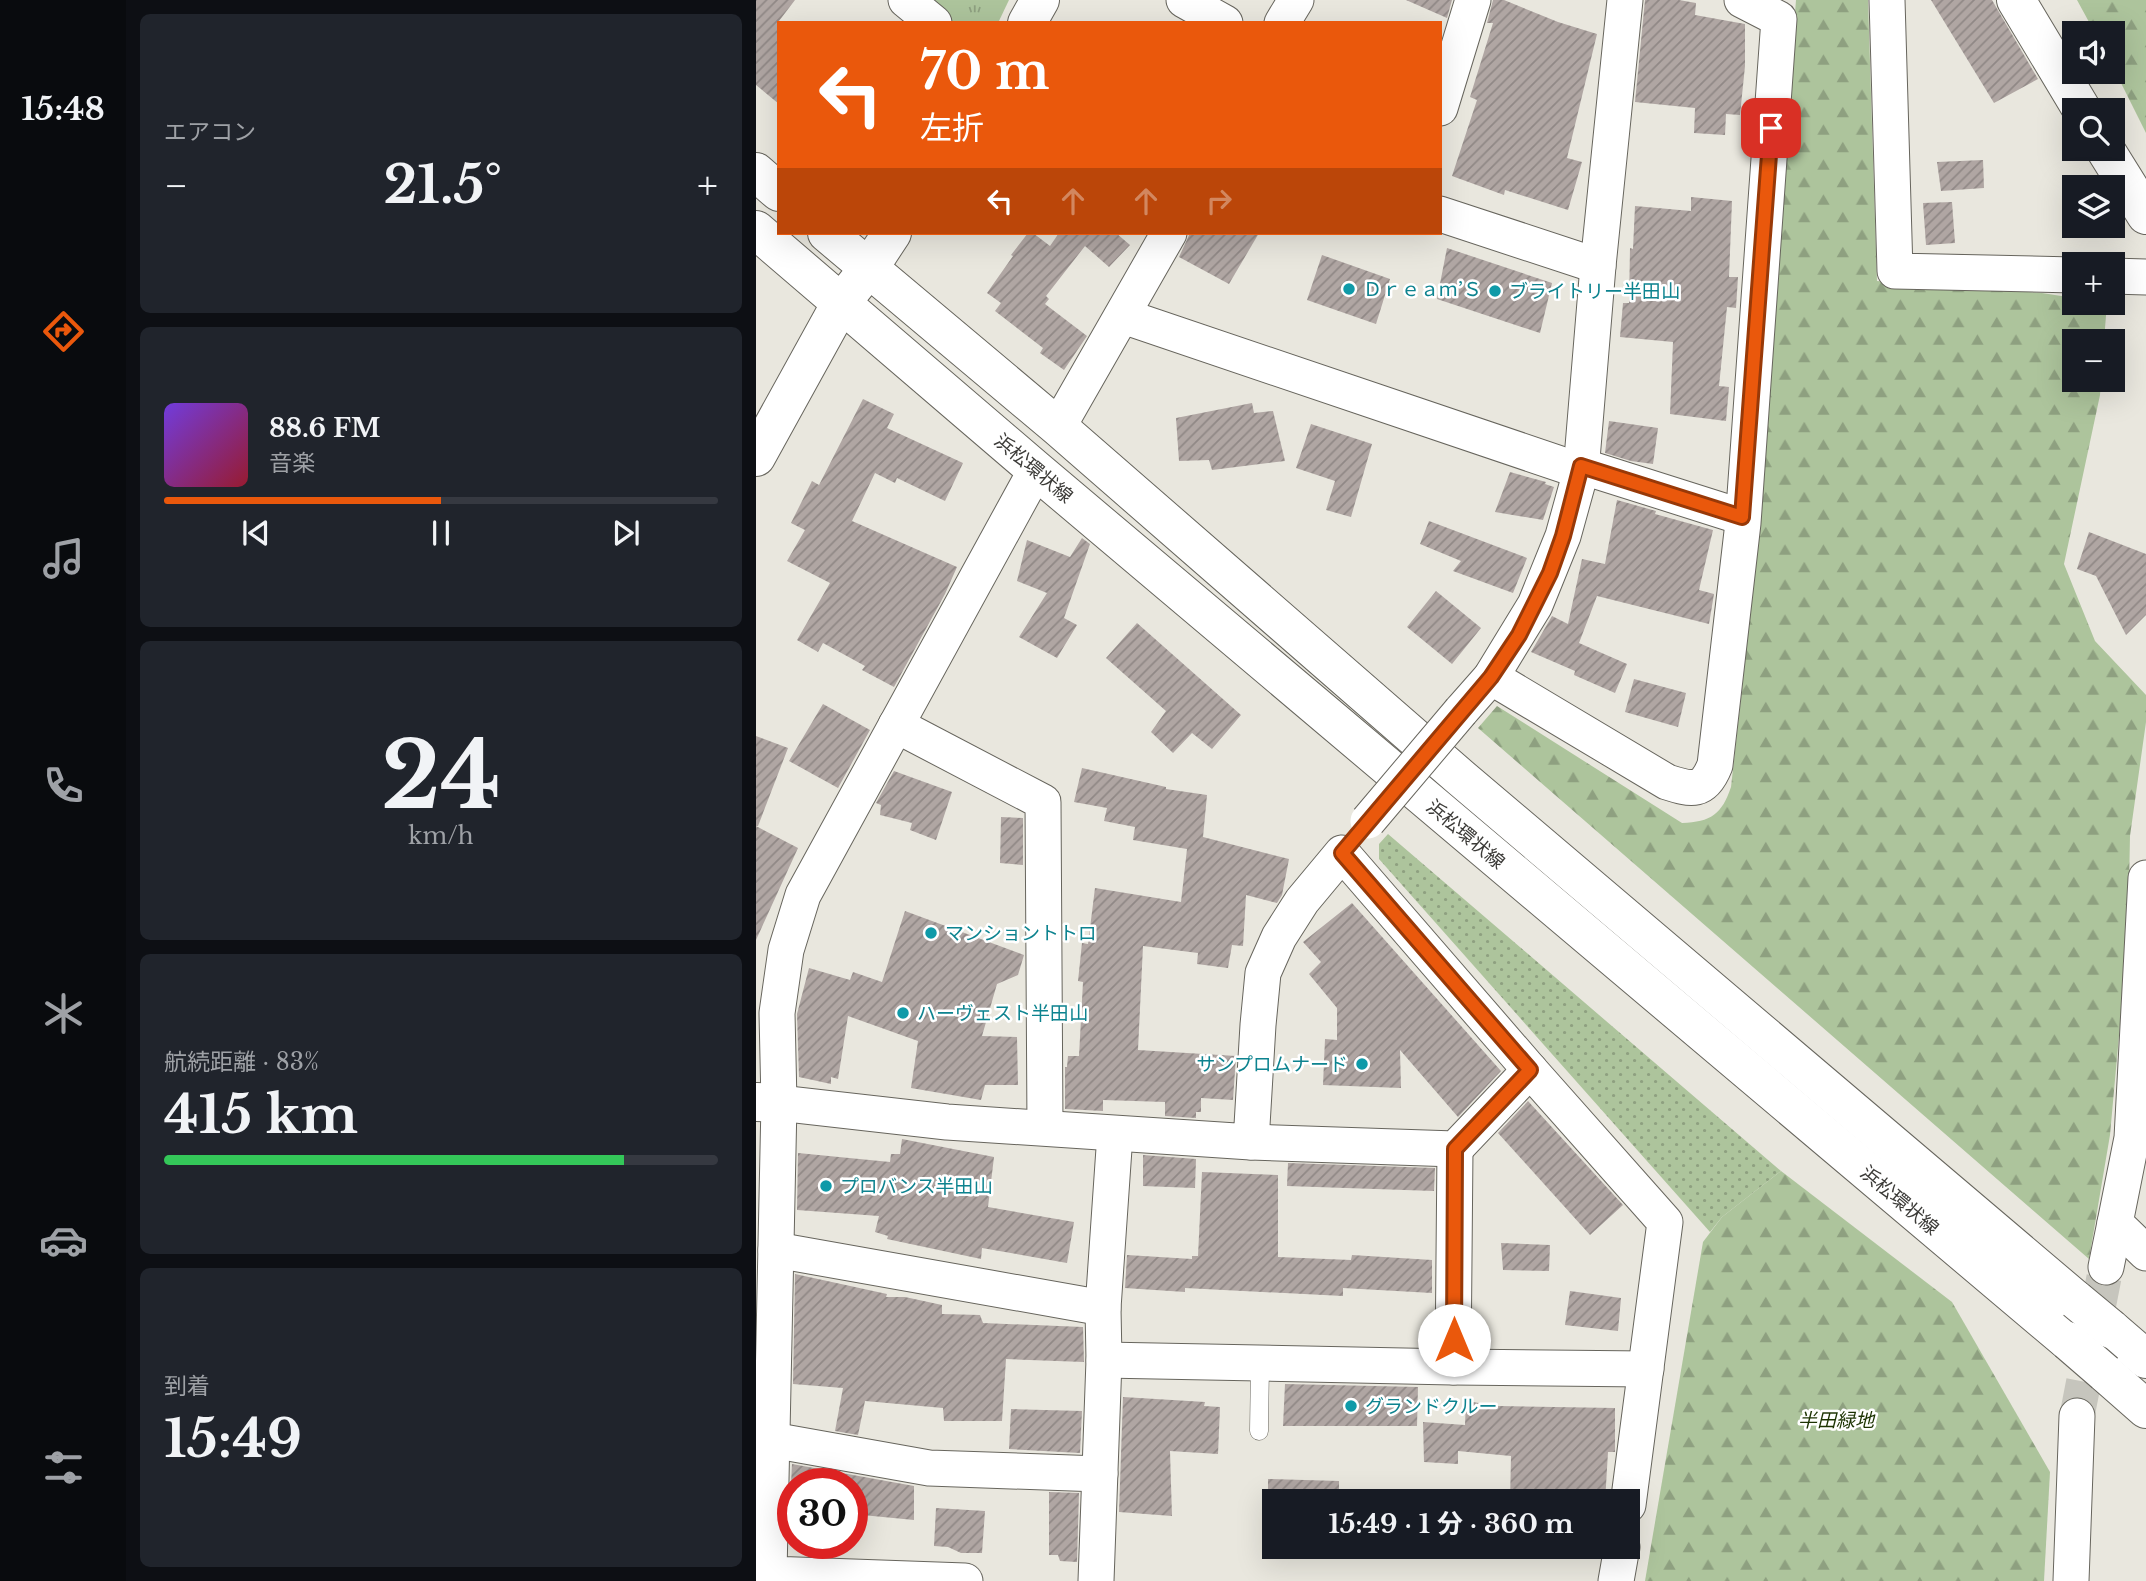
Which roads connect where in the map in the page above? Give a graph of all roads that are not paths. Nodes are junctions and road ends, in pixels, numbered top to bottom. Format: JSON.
{"nodes":[{"id":1,"x":906,"y":0,"type":"edge"},
{"id":2,"x":1040,"y":0,"type":"edge"},
{"id":3,"x":1184,"y":0,"type":"edge"},
{"id":4,"x":1296,"y":0,"type":"edge"},
{"id":5,"x":1473,"y":0,"type":"edge"},
{"id":6,"x":1625,"y":0,"type":"edge"},
{"id":7,"x":1742,"y":0,"type":"edge"},
{"id":8,"x":1887,"y":0,"type":"edge"},
{"id":9,"x":2016,"y":0,"type":"edge"},
{"id":10,"x":1780,"y":10,"type":"edge"},
{"id":11,"x":932,"y":21,"type":"edge"},
{"id":12,"x":1028,"y":21,"type":"edge"},
{"id":13,"x":1221,"y":21,"type":"edge"},
{"id":14,"x":1283,"y":21,"type":"edge"},
{"id":15,"x":2075,"y":98,"type":"edge"},
{"id":16,"x":1442,"y":101,"type":"edge"},
{"id":17,"x":2112,"y":161,"type":"edge"},
{"id":18,"x":756,"y":172,"type":"edge"},
{"id":19,"x":777,"y":190,"type":"edge"},
{"id":20,"x":1442,"y":215,"type":"edge"},
{"id":21,"x":2146,"y":215,"type":"edge"},
{"id":22,"x":756,"y":230,"type":"edge"},
{"id":23,"x":829,"y":235,"type":"edge"},
{"id":24,"x":891,"y":235,"type":"edge"},
{"id":25,"x":1168,"y":235,"type":"edge"},
{"id":26,"x":1598,"y":266,"type":"junction"},
{"id":27,"x":869,"y":268,"type":"junction"},
{"id":28,"x":2062,"y":275,"type":"edge"},
{"id":29,"x":2125,"y":276,"type":"edge"},
{"id":30,"x":2146,"y":276,"type":"edge"},
{"id":31,"x":841,"y":303,"type":"junction"},
{"id":32,"x":1123,"y":316,"type":"junction"},
{"id":33,"x":1058,"y":427,"type":"junction"},
{"id":34,"x":756,"y":457,"type":"edge"},
{"id":35,"x":1581,"y":468,"type":"junction"},
{"id":36,"x":1036,"y":470,"type":"junction"},
{"id":37,"x":1742,"y":517,"type":"junction"},
{"id":38,"x":1491,"y":677,"type":"junction"},
{"id":39,"x":896,"y":725,"type":"junction"},
{"id":40,"x":1342,"y":853,"type":"junction"},
{"id":41,"x":2146,"y":878,"type":"edge"},
{"id":42,"x":1530,"y":1070,"type":"junction"},
{"id":43,"x":768,"y":1103,"type":"edge"},
{"id":44,"x":1045,"y":1127,"type":"junction"},
{"id":45,"x":1115,"y":1134,"type":"junction"},
{"id":46,"x":1251,"y":1142,"type":"junction"},
{"id":47,"x":1455,"y":1149,"type":"junction"},
{"id":48,"x":2115,"y":1223,"type":"junction"},
{"id":49,"x":776,"y":1250,"type":"junction"},
{"id":50,"x":2146,"y":1253,"type":"edge"},
{"id":51,"x":2106,"y":1267,"type":"tunnel mouth"},
{"id":52,"x":1103,"y":1308,"type":"junction"},
{"id":53,"x":2146,"y":1359,"type":"edge"},
{"id":54,"x":1104,"y":1360,"type":"junction"},
{"id":55,"x":1260,"y":1363,"type":"junction"},
{"id":56,"x":1453,"y":1367,"type":"junction"},
{"id":57,"x":1646,"y":1369,"type":"junction"},
{"id":58,"x":2146,"y":1409,"type":"edge"},
{"id":59,"x":2077,"y":1416,"type":"tunnel mouth"},
{"id":60,"x":1259,"y":1431,"type":"dead end"},
{"id":61,"x":772,"y":1440,"type":"junction"},
{"id":62,"x":1100,"y":1474,"type":"junction"},
{"id":63,"x":1630,"y":1489,"type":"edge"},
{"id":64,"x":1620,"y":1559,"type":"edge"},
{"id":65,"x":765,"y":1576,"type":"edge"},
{"id":66,"x":965,"y":1581,"type":"edge"},
{"id":67,"x":1096,"y":1581,"type":"edge"},
{"id":68,"x":1616,"y":1581,"type":"edge"},
{"id":69,"x":2071,"y":1581,"type":"edge"}],
"edges":[{"from":1,"to":11,"type":"street"},
{"from":2,"to":12,"type":"main road"},
{"from":3,"to":13,"type":"street"},
{"from":4,"to":14,"type":"street"},
{"from":5,"to":16,"type":"street"},
{"from":6,"to":26,"type":"street"},
{"from":7,"to":10,"type":"street"},
{"from":8,"to":28,"type":"street"},
{"from":9,"to":15,"type":"main road"},
{"from":10,"to":37,"type":"street"},
{"from":17,"to":21,"type":"main road"},
{"from":18,"to":19,"type":"main road"},
{"from":20,"to":26,"type":"street"},
{"from":22,"to":31,"type":"main road","name":"浜松環状線"},
{"from":23,"to":27,"type":"main road","name":"浜松環状線"},
{"from":24,"to":27,"type":"main road"},
{"from":25,"to":32,"type":"street"},
{"from":26,"to":35,"type":"street"},
{"from":27,"to":31,"type":"main road"},
{"from":27,"to":33,"type":"main road","name":"浜松環状線"},
{"from":29,"to":30,"type":"street"},
{"from":31,"to":34,"type":"main road"},
{"from":31,"to":36,"type":"main road","name":"浜松環状線"},
{"from":32,"to":33,"type":"street"},
{"from":32,"to":35,"type":"street"},
{"from":33,"to":53,"type":"main road","name":"浜松環状線","bridge":true},
{"from":35,"to":37,"type":"street"},
{"from":35,"to":38,"type":"street"},
{"from":36,"to":39,"type":"street"},
{"from":36,"to":58,"type":"main road","name":"浜松環状線","bridge":true},
{"from":37,"to":38,"type":"street"},
{"from":38,"to":40,"type":"street","bridge":true},
{"from":39,"to":43,"type":"street"},
{"from":39,"to":44,"type":"street"},
{"from":40,"to":42,"type":"street"},
{"from":40,"to":46,"type":"street"},
{"from":41,"to":48,"type":"street"},
{"from":42,"to":47,"type":"street"},
{"from":42,"to":57,"type":"street"},
{"from":43,"to":44,"type":"street"},
{"from":43,"to":49,"type":"street"},
{"from":44,"to":45,"type":"street"},
{"from":45,"to":46,"type":"street"},
{"from":45,"to":52,"type":"street"},
{"from":46,"to":47,"type":"street"},
{"from":47,"to":56,"type":"street"},
{"from":48,"to":50,"type":"street"},
{"from":48,"to":51,"type":"street"},
{"from":49,"to":52,"type":"street"},
{"from":49,"to":61,"type":"street"},
{"from":52,"to":54,"type":"street"},
{"from":54,"to":55,"type":"street"},
{"from":54,"to":62,"type":"street"},
{"from":55,"to":56,"type":"street"},
{"from":55,"to":60,"type":"lane"},
{"from":56,"to":57,"type":"street"},
{"from":57,"to":63,"type":"street"},
{"from":59,"to":69,"type":"street"},
{"from":61,"to":62,"type":"street"},
{"from":61,"to":65,"type":"street"},
{"from":62,"to":67,"type":"street"},
{"from":64,"to":68,"type":"street"},
{"from":65,"to":66,"type":"street"}]}
